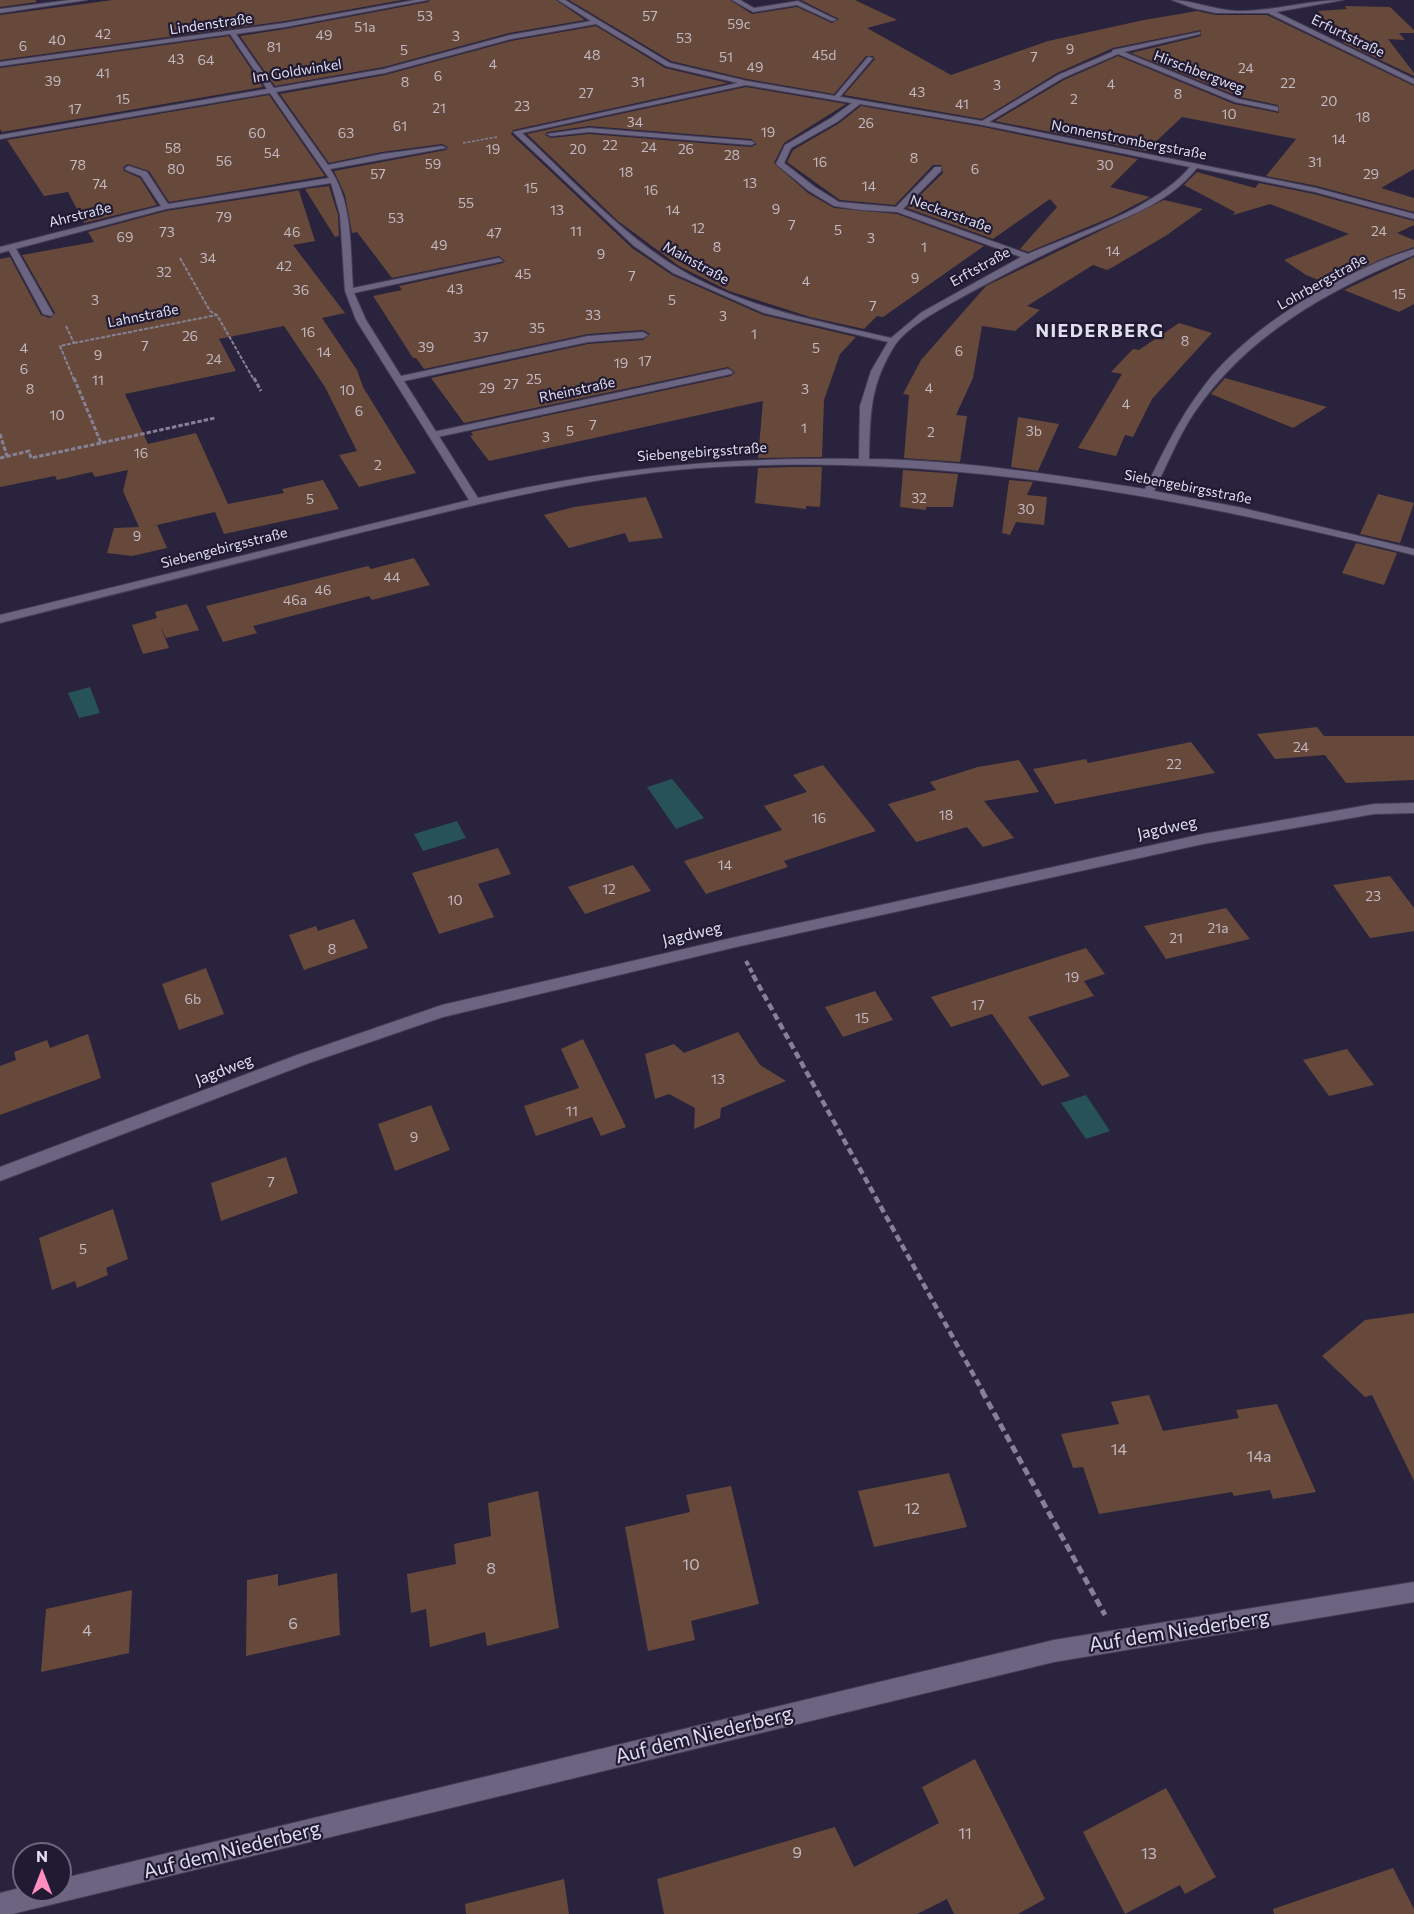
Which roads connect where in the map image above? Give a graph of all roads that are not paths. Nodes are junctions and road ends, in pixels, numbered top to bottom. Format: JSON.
{"nodes":[{"id":1,"x":84,"y":0,"type":"edge"},
{"id":2,"x":424,"y":0,"type":"edge"},
{"id":3,"x":561,"y":0,"type":"edge"},
{"id":4,"x":735,"y":0,"type":"edge"},
{"id":5,"x":1175,"y":0,"type":"edge"},
{"id":6,"x":1340,"y":0,"type":"edge"},
{"id":7,"x":0,"y":11,"type":"edge"},
{"id":8,"x":1271,"y":12,"type":"junction"},
{"id":9,"x":834,"y":20,"type":"dead end"},
{"id":10,"x":597,"y":22,"type":"junction"},
{"id":11,"x":232,"y":33,"type":"junction"},
{"id":12,"x":1198,"y":33,"type":"dead end"},
{"id":13,"x":1115,"y":51,"type":"junction"},
{"id":14,"x":870,"y":58,"type":"dead end"},
{"id":15,"x":0,"y":64,"type":"edge"},
{"id":16,"x":1414,"y":82,"type":"edge"},
{"id":17,"x":747,"y":83,"type":"junction"},
{"id":18,"x":271,"y":89,"type":"junction"},
{"id":19,"x":836,"y":98,"type":"junction"},
{"id":20,"x":858,"y":102,"type":"junction"},
{"id":21,"x":1275,"y":109,"type":"dead end"},
{"id":22,"x":983,"y":123,"type":"junction"},
{"id":23,"x":548,"y":135,"type":"dead end"},
{"id":24,"x":0,"y":137,"type":"edge"},
{"id":25,"x":536,"y":137,"type":"dead end"},
{"id":26,"x":524,"y":140,"type":"junction"},
{"id":27,"x":751,"y":143,"type":"dead end"},
{"id":28,"x":442,"y":148,"type":"road end"},
{"id":29,"x":1195,"y":166,"type":"junction"},
{"id":30,"x":129,"y":168,"type":"dead end"},
{"id":31,"x":325,"y":168,"type":"junction"},
{"id":32,"x":938,"y":169,"type":"dead end"},
{"id":33,"x":334,"y":180,"type":"junction"},
{"id":34,"x":166,"y":207,"type":"junction"},
{"id":35,"x":898,"y":210,"type":"junction"},
{"id":36,"x":1414,"y":217,"type":"edge"},
{"id":37,"x":11,"y":247,"type":"junction"},
{"id":38,"x":0,"y":250,"type":"edge"},
{"id":39,"x":1414,"y":252,"type":"edge"},
{"id":40,"x":1028,"y":257,"type":"junction"},
{"id":41,"x":499,"y":261,"type":"dead end"},
{"id":42,"x":349,"y":291,"type":"junction"},
{"id":43,"x":48,"y":314,"type":"road end"},
{"id":44,"x":643,"y":335,"type":"dead end"},
{"id":45,"x":893,"y":341,"type":"junction"},
{"id":46,"x":728,"y":372,"type":"dead end"},
{"id":47,"x":398,"y":379,"type":"junction"},
{"id":48,"x":433,"y":435,"type":"junction"},
{"id":49,"x":864,"y":462,"type":"junction"},
{"id":50,"x":1148,"y":493,"type":"junction"},
{"id":51,"x":475,"y":501,"type":"junction"},
{"id":52,"x":1414,"y":552,"type":"edge"},
{"id":53,"x":0,"y":619,"type":"edge"},
{"id":54,"x":1414,"y":808,"type":"edge"},
{"id":55,"x":0,"y":1174,"type":"edge"},
{"id":56,"x":1414,"y":1592,"type":"edge"},
{"id":57,"x":0,"y":1905,"type":"edge"}],
"edges":[{"from":1,"to":7,"type":"street"},
{"from":2,"to":11,"type":"street","name":"Lindenstraße"},
{"from":3,"to":10,"type":"street","name":"Nonnenstrombergstraße"},
{"from":4,"to":9,"type":"street"},
{"from":5,"to":8,"type":"street"},
{"from":6,"to":8,"type":"street"},
{"from":8,"to":16,"type":"street","name":"Erfurtstraße"},
{"from":10,"to":17,"type":"street","name":"Nonnenstrombergstraße"},
{"from":10,"to":18,"type":"street","name":"Im Goldwinkel"},
{"from":11,"to":15,"type":"street","name":"Lindenstraße"},
{"from":11,"to":18,"type":"street"},
{"from":12,"to":13,"type":"street","name":"Hirschbergweg"},
{"from":13,"to":21,"type":"street","name":"Hirschbergweg"},
{"from":13,"to":22,"type":"street","name":"Hirschbergweg"},
{"from":14,"to":19,"type":"street"},
{"from":17,"to":19,"type":"street","name":"Nonnenstrombergstraße"},
{"from":17,"to":26,"type":"street","name":"Mainstraße"},
{"from":18,"to":24,"type":"street","name":"Im Goldwinkel"},
{"from":18,"to":31,"type":"street"},
{"from":19,"to":20,"type":"street","name":"Nonnenstrombergstraße"},
{"from":20,"to":22,"type":"street","name":"Nonnenstrombergstraße"},
{"from":20,"to":35,"type":"street","name":"Neckarstraße"},
{"from":22,"to":29,"type":"street","name":"Nonnenstrombergstraße"},
{"from":23,"to":27,"type":"street"},
{"from":25,"to":26,"type":"street"},
{"from":26,"to":45,"type":"street","name":"Mainstraße"},
{"from":28,"to":31,"type":"street"},
{"from":29,"to":36,"type":"street","name":"Nonnenstrombergstraße"},
{"from":29,"to":40,"type":"street","name":"Erftstraße"},
{"from":30,"to":34,"type":"street"},
{"from":31,"to":33,"type":"street"},
{"from":32,"to":35,"type":"street","name":"Neckarstraße"},
{"from":33,"to":34,"type":"street","name":"Ahrstraße"},
{"from":33,"to":42,"type":"street"},
{"from":34,"to":37,"type":"street","name":"Ahrstraße"},
{"from":35,"to":40,"type":"street","name":"Neckarstraße"},
{"from":37,"to":38,"type":"street","name":"Ahrstraße"},
{"from":37,"to":43,"type":"street"},
{"from":39,"to":50,"type":"street","name":"Lohrbergstraße"},
{"from":40,"to":45,"type":"street","name":"Erftstraße"},
{"from":41,"to":42,"type":"street"},
{"from":42,"to":47,"type":"street"},
{"from":44,"to":47,"type":"street"},
{"from":45,"to":49,"type":"street","name":"Erftstraße"},
{"from":46,"to":48,"type":"street","name":"Rheinstraße"},
{"from":47,"to":48,"type":"street"},
{"from":48,"to":51,"type":"street"},
{"from":49,"to":50,"type":"street","name":"Siebengebirgsstraße"},
{"from":49,"to":51,"type":"street","name":"Siebengebirgsstraße"},
{"from":50,"to":52,"type":"street","name":"Siebengebirgsstraße"},
{"from":51,"to":53,"type":"street","name":"Siebengebirgsstraße"},
{"from":54,"to":55,"type":"street","name":"Jagdweg"},
{"from":56,"to":57,"type":"street","name":"Auf dem Niederberg"}]}
